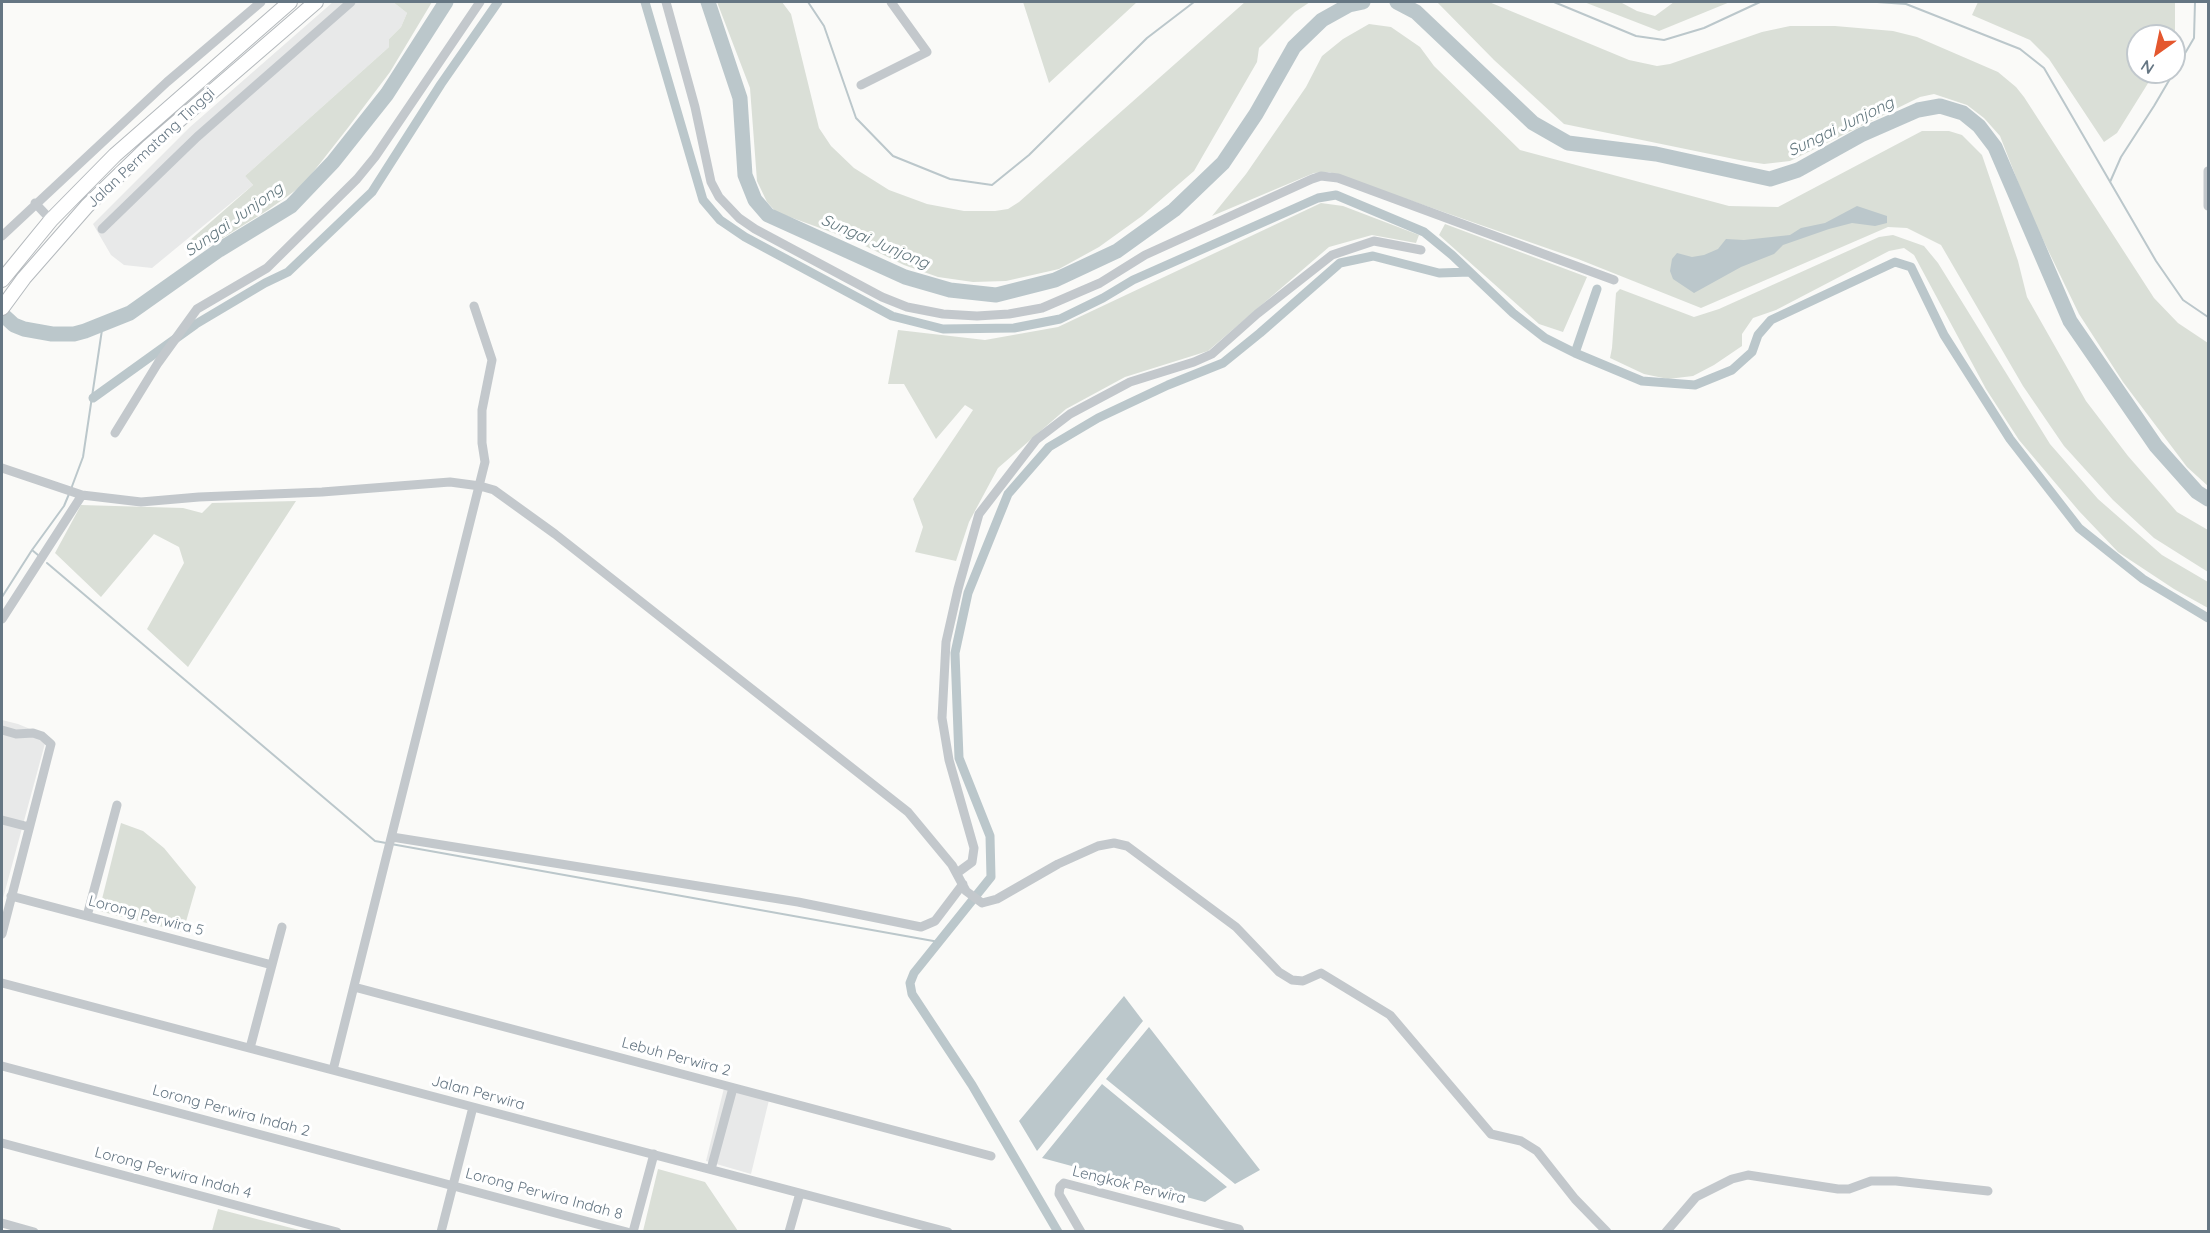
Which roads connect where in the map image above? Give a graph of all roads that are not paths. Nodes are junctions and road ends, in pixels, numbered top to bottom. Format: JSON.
{"nodes":[{"id":1,"x":261,"y":2,"type":"edge"},
{"id":2,"x":290,"y":2,"type":"edge"},
{"id":3,"x":316,"y":2,"type":"edge"},
{"id":4,"x":351,"y":2,"type":"edge"},
{"id":5,"x":480,"y":2,"type":"edge"},
{"id":6,"x":666,"y":2,"type":"edge"},
{"id":7,"x":891,"y":2,"type":"edge"},
{"id":8,"x":861,"y":85,"type":"dead end"},
{"id":9,"x":69,"y":171,"type":"junction"},
{"id":10,"x":2208,"y":171,"type":"edge"},
{"id":11,"x":86,"y":184,"type":"junction"},
{"id":12,"x":35,"y":203,"type":"junction"},
{"id":13,"x":2208,"y":206,"type":"edge"},
{"id":14,"x":51,"y":220,"type":"junction"},
{"id":15,"x":102,"y":229,"type":"dead end"},
{"id":16,"x":2,"y":236,"type":"edge"},
{"id":17,"x":1421,"y":250,"type":"dead end"},
{"id":18,"x":2,"y":280,"type":"edge"},
{"id":19,"x":1614,"y":280,"type":"dead end"},
{"id":20,"x":474,"y":306,"type":"dead end"},
{"id":21,"x":2,"y":308,"type":"edge"},
{"id":22,"x":116,"y":433,"type":"dead end"},
{"id":23,"x":2,"y":468,"type":"edge"},
{"id":24,"x":480,"y":486,"type":"junction"},
{"id":25,"x":78,"y":494,"type":"junction"},
{"id":26,"x":2,"y":618,"type":"edge"},
{"id":27,"x":2,"y":730,"type":"edge"},
{"id":28,"x":117,"y":805,"type":"dead end"},
{"id":29,"x":2,"y":820,"type":"edge"},
{"id":30,"x":29,"y":827,"type":"junction"},
{"id":31,"x":392,"y":838,"type":"junction"},
{"id":32,"x":957,"y":873,"type":"junction"},
{"id":33,"x":965,"y":888,"type":"junction"},
{"id":34,"x":11,"y":896,"type":"junction"},
{"id":35,"x":87,"y":916,"type":"junction"},
{"id":36,"x":282,"y":927,"type":"dead end"},
{"id":37,"x":2,"y":934,"type":"edge"},
{"id":38,"x":272,"y":965,"type":"junction"},
{"id":39,"x":2,"y":983,"type":"edge"},
{"id":40,"x":354,"y":987,"type":"junction"},
{"id":41,"x":250,"y":1048,"type":"junction"},
{"id":42,"x":2,"y":1066,"type":"edge"},
{"id":43,"x":333,"y":1070,"type":"junction"},
{"id":44,"x":733,"y":1088,"type":"junction"},
{"id":45,"x":473,"y":1107,"type":"junction"},
{"id":46,"x":2,"y":1143,"type":"edge"},
{"id":47,"x":654,"y":1154,"type":"junction"},
{"id":48,"x":991,"y":1156,"type":"dead end"},
{"id":49,"x":711,"y":1169,"type":"junction"},
{"id":50,"x":453,"y":1185,"type":"junction"},
{"id":51,"x":1988,"y":1191,"type":"dead end"},
{"id":52,"x":800,"y":1193,"type":"junction"},
{"id":53,"x":2,"y":1223,"type":"edge"},
{"id":54,"x":34,"y":1232,"type":"edge"},
{"id":55,"x":337,"y":1232,"type":"edge"},
{"id":56,"x":441,"y":1232,"type":"edge"},
{"id":57,"x":627,"y":1232,"type":"edge"},
{"id":58,"x":633,"y":1232,"type":"edge"},
{"id":59,"x":789,"y":1232,"type":"edge"},
{"id":60,"x":948,"y":1232,"type":"edge"},
{"id":61,"x":1082,"y":1232,"type":"edge"},
{"id":62,"x":1240,"y":1232,"type":"edge"},
{"id":63,"x":1607,"y":1232,"type":"edge"},
{"id":64,"x":1666,"y":1232,"type":"edge"}],
"edges":[{"from":1,"to":9,"type":"street"},
{"from":2,"to":11,"type":"highway","name":"Jalan Permatang Tinggi"},
{"from":3,"to":21,"type":"highway","name":"Jalan Permatang Tinggi"},
{"from":4,"to":15,"type":"street"},
{"from":5,"to":22,"type":"street"},
{"from":6,"to":19,"type":"street"},
{"from":7,"to":8,"type":"street"},
{"from":9,"to":11,"type":"street"},
{"from":9,"to":12,"type":"street"},
{"from":10,"to":13,"type":"street"},
{"from":11,"to":14,"type":"highway","name":"Jalan Permatang Tinggi"},
{"from":12,"to":14,"type":"street"},
{"from":12,"to":16,"type":"street"},
{"from":14,"to":18,"type":"highway","name":"Jalan Permatang Tinggi"},
{"from":17,"to":32,"type":"street"},
{"from":20,"to":24,"type":"street"},
{"from":23,"to":25,"type":"street"},
{"from":24,"to":25,"type":"street"},
{"from":24,"to":31,"type":"street"},
{"from":24,"to":32,"type":"street"},
{"from":25,"to":26,"type":"street"},
{"from":27,"to":30,"type":"street"},
{"from":28,"to":35,"type":"street"},
{"from":29,"to":30,"type":"street"},
{"from":30,"to":34,"type":"street"},
{"from":31,"to":33,"type":"street"},
{"from":31,"to":40,"type":"street"},
{"from":32,"to":33,"type":"street"},
{"from":33,"to":63,"type":"street"},
{"from":34,"to":35,"type":"street","name":"Lorong Perwira 5"},
{"from":34,"to":37,"type":"street"},
{"from":35,"to":38,"type":"street","name":"Lorong Perwira 5"},
{"from":36,"to":38,"type":"street"},
{"from":38,"to":41,"type":"street"},
{"from":39,"to":41,"type":"street","name":"Jalan Perwira"},
{"from":40,"to":43,"type":"street"},
{"from":40,"to":44,"type":"street","name":"Lebuh Perwira 2"},
{"from":41,"to":43,"type":"street","name":"Jalan Perwira"},
{"from":42,"to":50,"type":"street","name":"Lorong Perwira Indah 2"},
{"from":43,"to":45,"type":"street","name":"Jalan Perwira"},
{"from":44,"to":48,"type":"street","name":"Lebuh Perwira 2"},
{"from":44,"to":49,"type":"street"},
{"from":45,"to":47,"type":"street","name":"Jalan Perwira"},
{"from":45,"to":50,"type":"street"},
{"from":46,"to":55,"type":"street","name":"Lorong Perwira Indah 4"},
{"from":47,"to":49,"type":"street","name":"Jalan Perwira"},
{"from":47,"to":58,"type":"street"},
{"from":49,"to":52,"type":"street","name":"Jalan Perwira"},
{"from":50,"to":56,"type":"street"},
{"from":50,"to":57,"type":"street","name":"Lorong Perwira Indah 8"},
{"from":51,"to":64,"type":"street"},
{"from":52,"to":59,"type":"street"},
{"from":52,"to":60,"type":"street","name":"Jalan Perwira"},
{"from":53,"to":54,"type":"street"},
{"from":61,"to":62,"type":"street","name":"Lengkok Perwira"}]}
